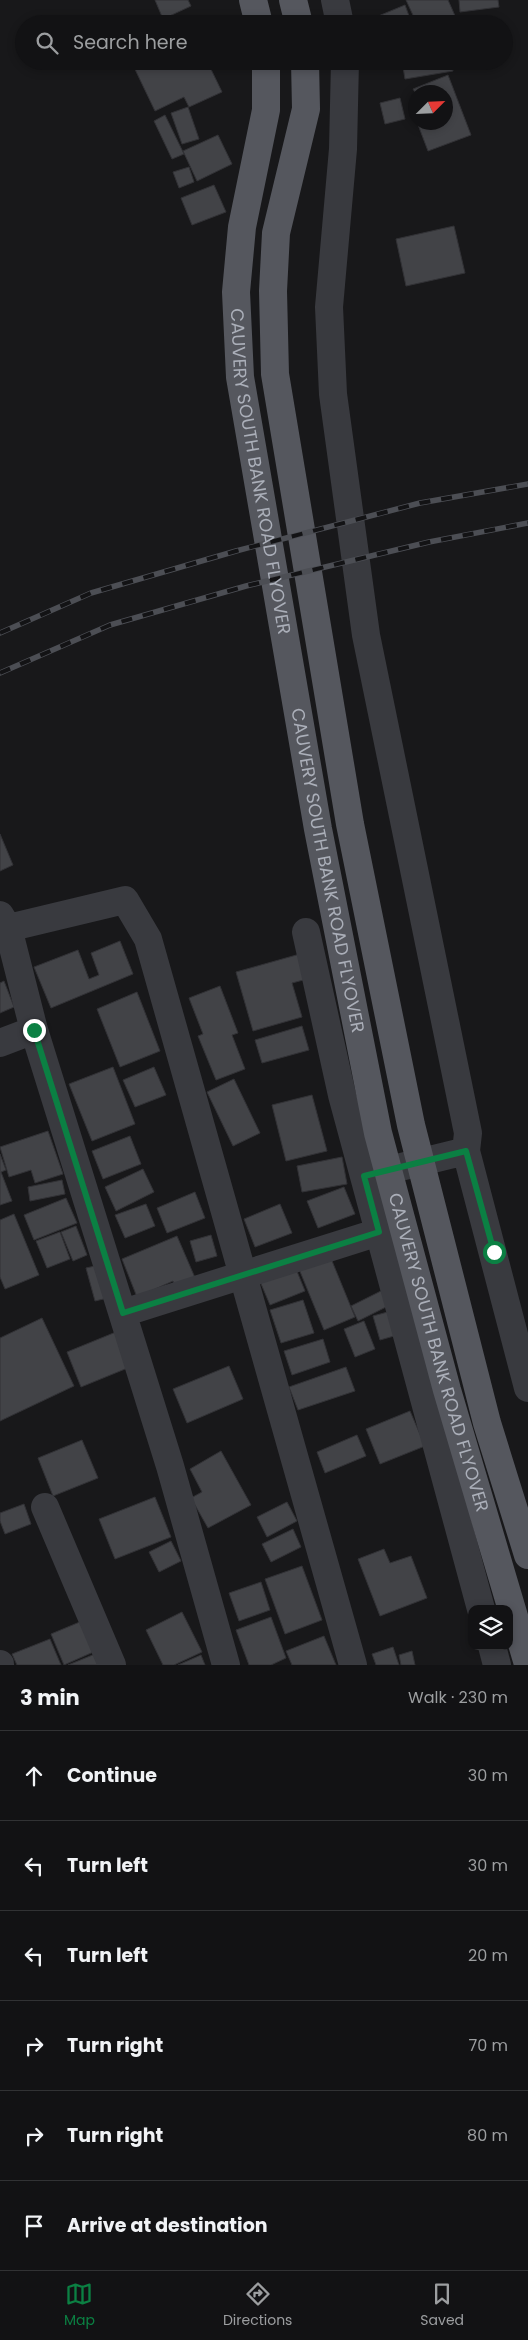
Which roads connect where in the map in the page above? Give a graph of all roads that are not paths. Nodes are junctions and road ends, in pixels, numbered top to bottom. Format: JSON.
{"nodes":[{"id":1,"x":253,"y":0,"type":"edge"},
{"id":2,"x":293,"y":0,"type":"edge"},
{"id":3,"x":335,"y":0,"type":"edge"},
{"id":4,"x":257,"y":15,"type":"edge"},
{"id":5,"x":297,"y":15,"type":"edge"},
{"id":6,"x":338,"y":15,"type":"edge"},
{"id":7,"x":266,"y":70,"type":"edge"},
{"id":8,"x":305,"y":70,"type":"edge"},
{"id":9,"x":345,"y":70,"type":"edge"},
{"id":10,"x":4,"y":921,"type":"edge"},
{"id":11,"x":306,"y":932,"type":"dead end"},
{"id":12,"x":34,"y":1030,"type":"junction"},
{"id":13,"x":0,"y":1043,"type":"edge"},
{"id":14,"x":466,"y":1151,"type":"junction"},
{"id":15,"x":364,"y":1176,"type":"junction"},
{"id":16,"x":379,"y":1232,"type":"junction"},
{"id":17,"x":243,"y":1274,"type":"junction"},
{"id":18,"x":123,"y":1313,"type":"junction"},
{"id":19,"x":528,"y":1388,"type":"edge"},
{"id":20,"x":45,"y":1507,"type":"dead end"},
{"id":21,"x":528,"y":1555,"type":"edge"},
{"id":22,"x":481,"y":1605,"type":"edge"},
{"id":23,"x":493,"y":1650,"type":"edge"},
{"id":24,"x":528,"y":1664,"type":"edge"},
{"id":25,"x":112,"y":1665,"type":"edge"},
{"id":26,"x":226,"y":1665,"type":"edge"},
{"id":27,"x":353,"y":1665,"type":"edge"},
{"id":28,"x":497,"y":1665,"type":"edge"}],
"edges":[{"from":1,"to":4,"type":"main road"},
{"from":2,"to":5,"type":"main road"},
{"from":3,"to":6,"type":"street"},
{"from":7,"to":24,"type":"main road","name":"CAUVERY SOUTH BANK ROAD FLYOVER"},
{"from":8,"to":21,"type":"main road","name":"CAUVERY SOUTH BANK ROAD FLYOVER"},
{"from":9,"to":14,"type":"street"},
{"from":10,"to":12,"type":"street"},
{"from":10,"to":17,"type":"street"},
{"from":11,"to":15,"type":"street"},
{"from":12,"to":13,"type":"street"},
{"from":12,"to":18,"type":"street"},
{"from":14,"to":15,"type":"street"},
{"from":14,"to":19,"type":"street"},
{"from":15,"to":16,"type":"street"},
{"from":16,"to":17,"type":"street"},
{"from":16,"to":22,"type":"street"},
{"from":17,"to":18,"type":"street"},
{"from":17,"to":27,"type":"street"},
{"from":18,"to":26,"type":"street"},
{"from":20,"to":25,"type":"street"},
{"from":23,"to":28,"type":"street"}]}
